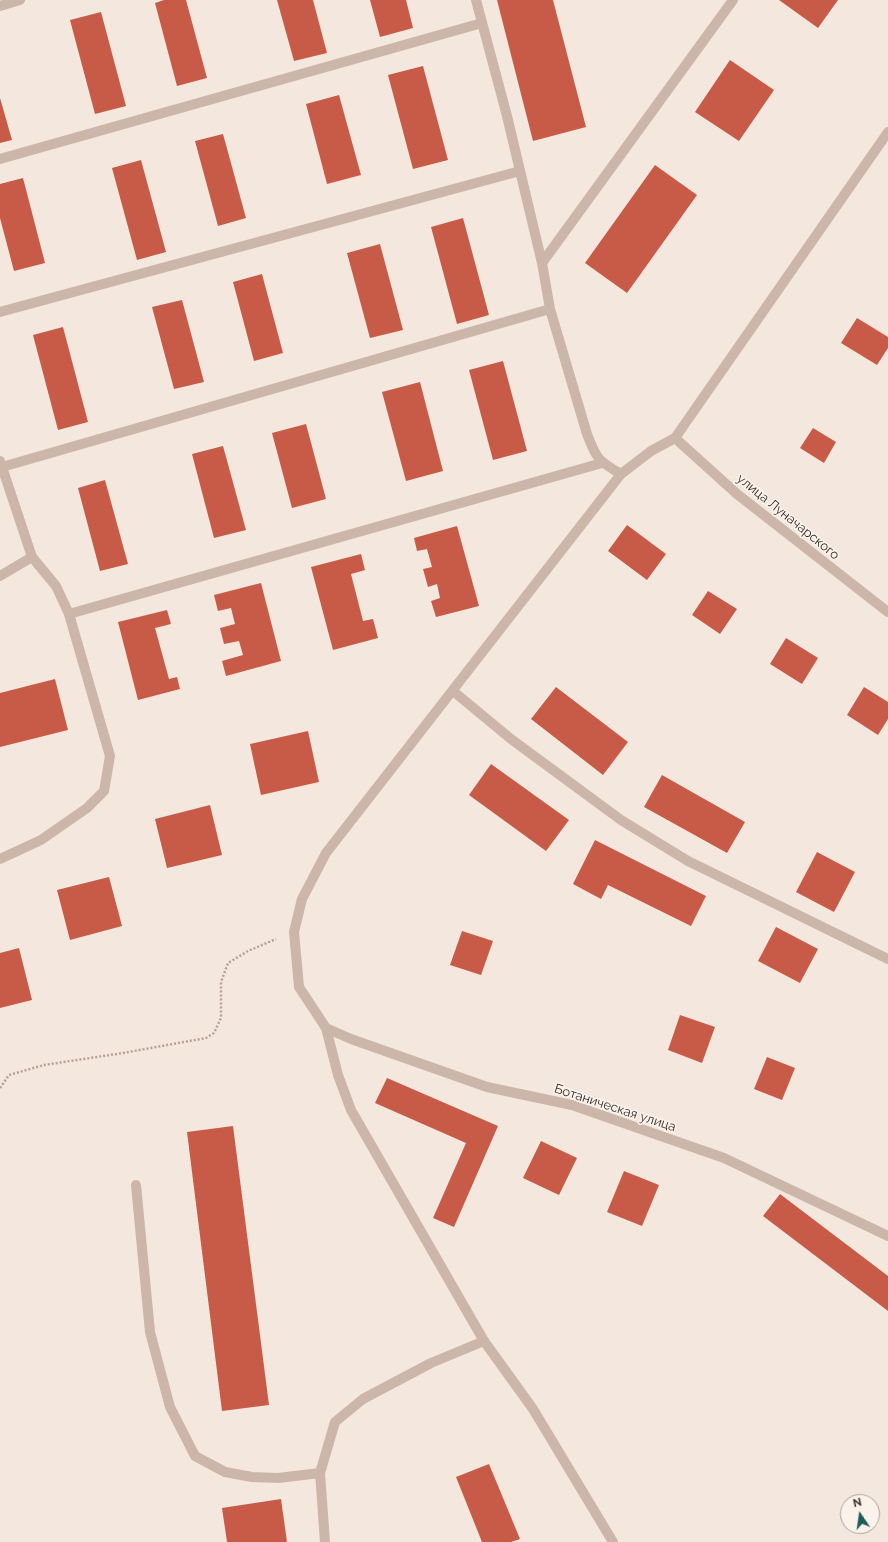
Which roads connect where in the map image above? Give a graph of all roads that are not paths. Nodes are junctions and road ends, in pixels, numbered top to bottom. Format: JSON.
{"nodes":[{"id":1,"x":20,"y":0,"type":"edge"},
{"id":2,"x":476,"y":0,"type":"edge"},
{"id":3,"x":733,"y":0,"type":"edge"},
{"id":4,"x":0,"y":6,"type":"edge"},
{"id":5,"x":482,"y":23,"type":"junction"},
{"id":6,"x":888,"y":132,"type":"edge"},
{"id":7,"x":0,"y":159,"type":"edge"},
{"id":8,"x":520,"y":171,"type":"junction"},
{"id":9,"x":542,"y":263,"type":"junction"},
{"id":10,"x":550,"y":309,"type":"junction"},
{"id":11,"x":0,"y":312,"type":"edge"},
{"id":12,"x":676,"y":438,"type":"junction"},
{"id":13,"x":602,"y":463,"type":"junction"},
{"id":14,"x":1,"y":464,"type":"edge"},
{"id":15,"x":621,"y":474,"type":"junction"},
{"id":16,"x":32,"y":557,"type":"junction"},
{"id":17,"x":0,"y":576,"type":"edge"},
{"id":18,"x":888,"y":612,"type":"edge"},
{"id":19,"x":69,"y":614,"type":"junction"},
{"id":20,"x":453,"y":691,"type":"junction"},
{"id":21,"x":0,"y":859,"type":"edge"},
{"id":22,"x":888,"y":958,"type":"edge"},
{"id":23,"x":326,"y":1028,"type":"junction"},
{"id":24,"x":136,"y":1185,"type":"dead end"},
{"id":25,"x":888,"y":1236,"type":"edge"},
{"id":26,"x":484,"y":1341,"type":"junction"},
{"id":27,"x":320,"y":1473,"type":"junction"},
{"id":28,"x":325,"y":1542,"type":"edge"},
{"id":29,"x":613,"y":1542,"type":"edge"}],
"edges":[{"from":1,"to":4,"type":"street"},
{"from":2,"to":5,"type":"street"},
{"from":3,"to":9,"type":"street"},
{"from":5,"to":7,"type":"street"},
{"from":5,"to":8,"type":"street"},
{"from":6,"to":12,"type":"street"},
{"from":8,"to":9,"type":"street"},
{"from":8,"to":11,"type":"street"},
{"from":9,"to":10,"type":"street"},
{"from":10,"to":13,"type":"street"},
{"from":10,"to":14,"type":"street"},
{"from":12,"to":15,"type":"street"},
{"from":12,"to":18,"type":"street","name":"улица Луначарского"},
{"from":13,"to":15,"type":"street"},
{"from":13,"to":19,"type":"street"},
{"from":14,"to":16,"type":"street"},
{"from":15,"to":20,"type":"street"},
{"from":16,"to":17,"type":"street"},
{"from":16,"to":19,"type":"street"},
{"from":19,"to":21,"type":"street"},
{"from":20,"to":22,"type":"street"},
{"from":20,"to":23,"type":"street"},
{"from":23,"to":25,"type":"street","name":"Ботаническая улица"},
{"from":23,"to":26,"type":"street"},
{"from":24,"to":27,"type":"street"},
{"from":26,"to":27,"type":"street"},
{"from":26,"to":29,"type":"street"},
{"from":27,"to":28,"type":"street"}]}
